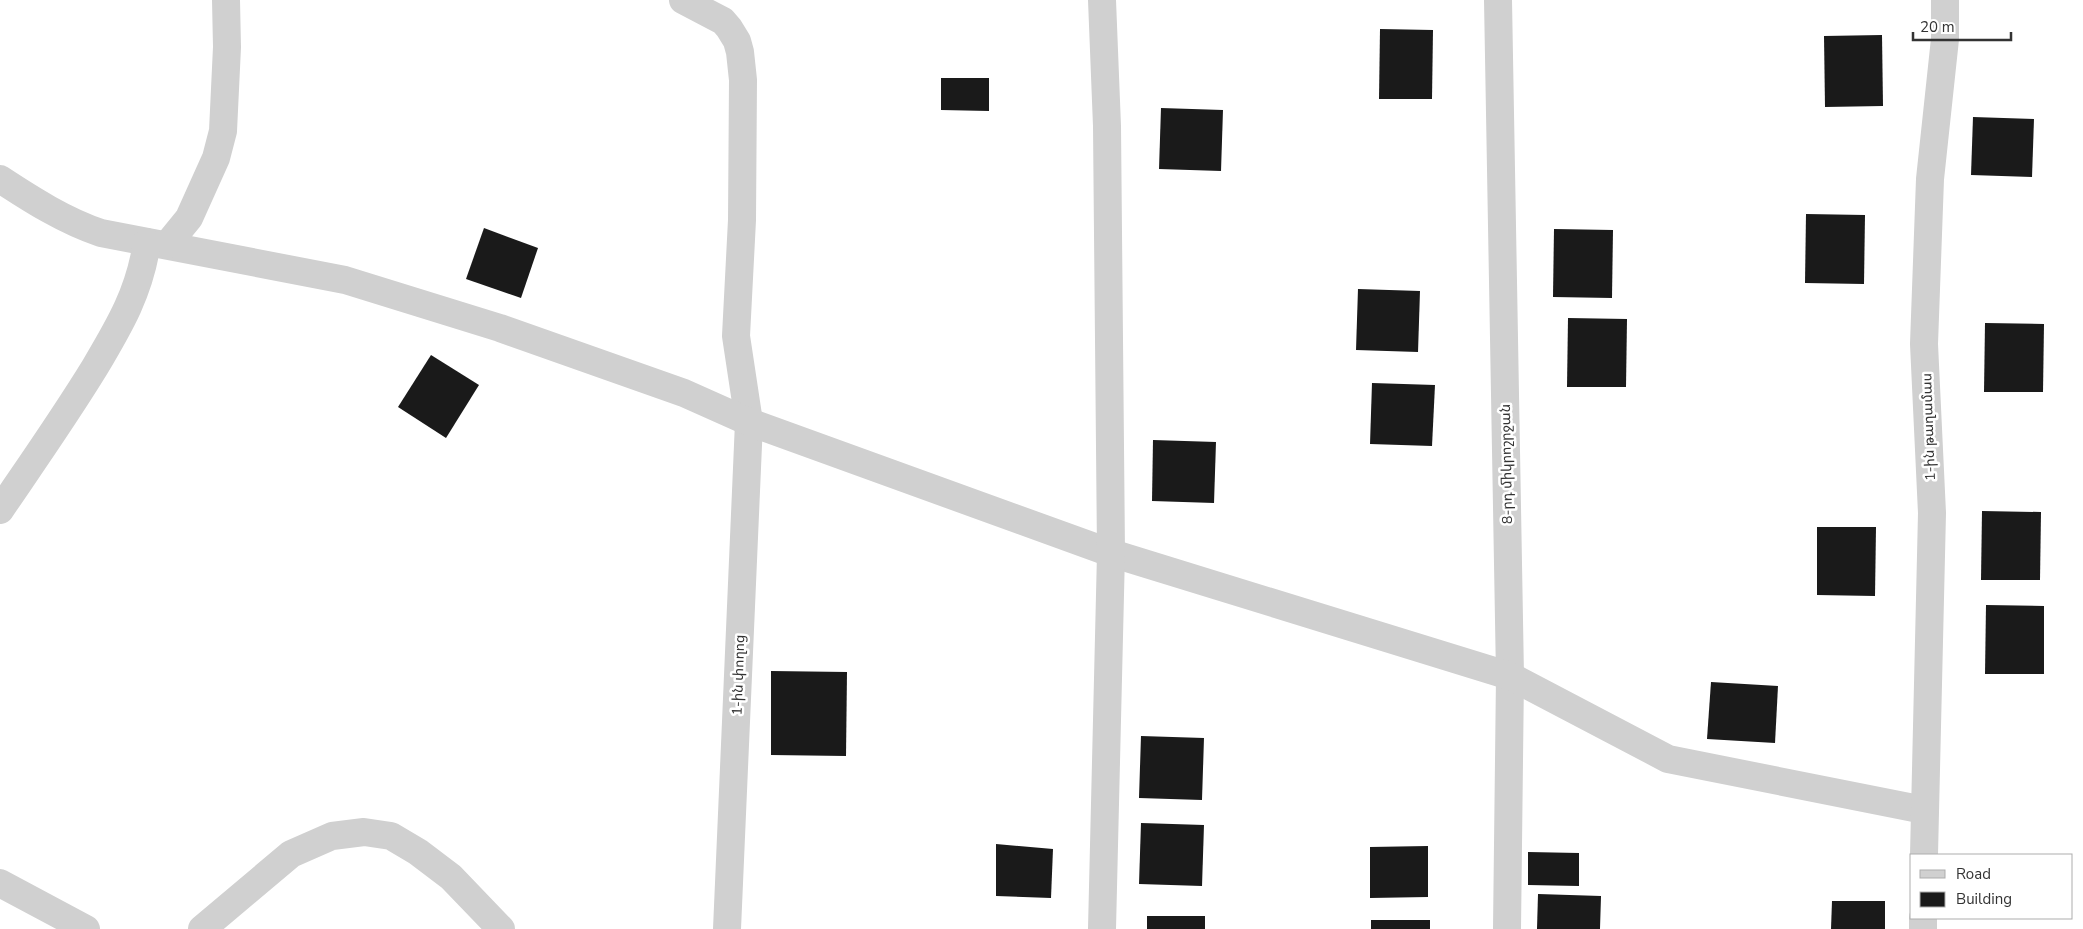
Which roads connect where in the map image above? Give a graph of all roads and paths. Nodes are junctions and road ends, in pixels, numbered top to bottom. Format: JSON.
{"nodes":[{"id":1,"x":226,"y":0,"type":"edge"},
{"id":2,"x":683,"y":0,"type":"edge"},
{"id":3,"x":1102,"y":0,"type":"edge"},
{"id":4,"x":1498,"y":0,"type":"edge"},
{"id":5,"x":1945,"y":0,"type":"edge"},
{"id":6,"x":0,"y":180,"type":"edge"},
{"id":7,"x":157,"y":244,"type":"junction"},
{"id":8,"x":749,"y":422,"type":"junction"},
{"id":9,"x":0,"y":510,"type":"edge"},
{"id":10,"x":1110,"y":553,"type":"junction"},
{"id":11,"x":1510,"y":676,"type":"junction"},
{"id":12,"x":1924,"y":810,"type":"junction"},
{"id":13,"x":1924,"y":854,"type":"edge"},
{"id":14,"x":0,"y":883,"type":"edge"},
{"id":15,"x":86,"y":929,"type":"edge"},
{"id":16,"x":202,"y":929,"type":"edge"},
{"id":17,"x":501,"y":929,"type":"edge"},
{"id":18,"x":727,"y":929,"type":"edge"},
{"id":19,"x":1102,"y":929,"type":"edge"},
{"id":20,"x":1506,"y":929,"type":"edge"}],
"edges":[{"from":1,"to":7,"type":"street"},
{"from":2,"to":8,"type":"street","name":"1-ին փողոց"},
{"from":3,"to":10,"type":"street"},
{"from":4,"to":11,"type":"street","name":"8-րդ միկրոշրջան"},
{"from":5,"to":12,"type":"street","name":"1-ին թաղամաս"},
{"from":6,"to":7,"type":"street"},
{"from":7,"to":8,"type":"street"},
{"from":7,"to":9,"type":"street"},
{"from":8,"to":10,"type":"street"},
{"from":8,"to":18,"type":"street","name":"1-ին փողոց"},
{"from":10,"to":11,"type":"street"},
{"from":10,"to":19,"type":"street"},
{"from":11,"to":12,"type":"street"},
{"from":11,"to":20,"type":"street","name":"8-րդ միկրոշրջան"},
{"from":12,"to":13,"type":"street","name":"1-ին թաղամաս"},
{"from":14,"to":15,"type":"street"},
{"from":16,"to":17,"type":"street"}]}
